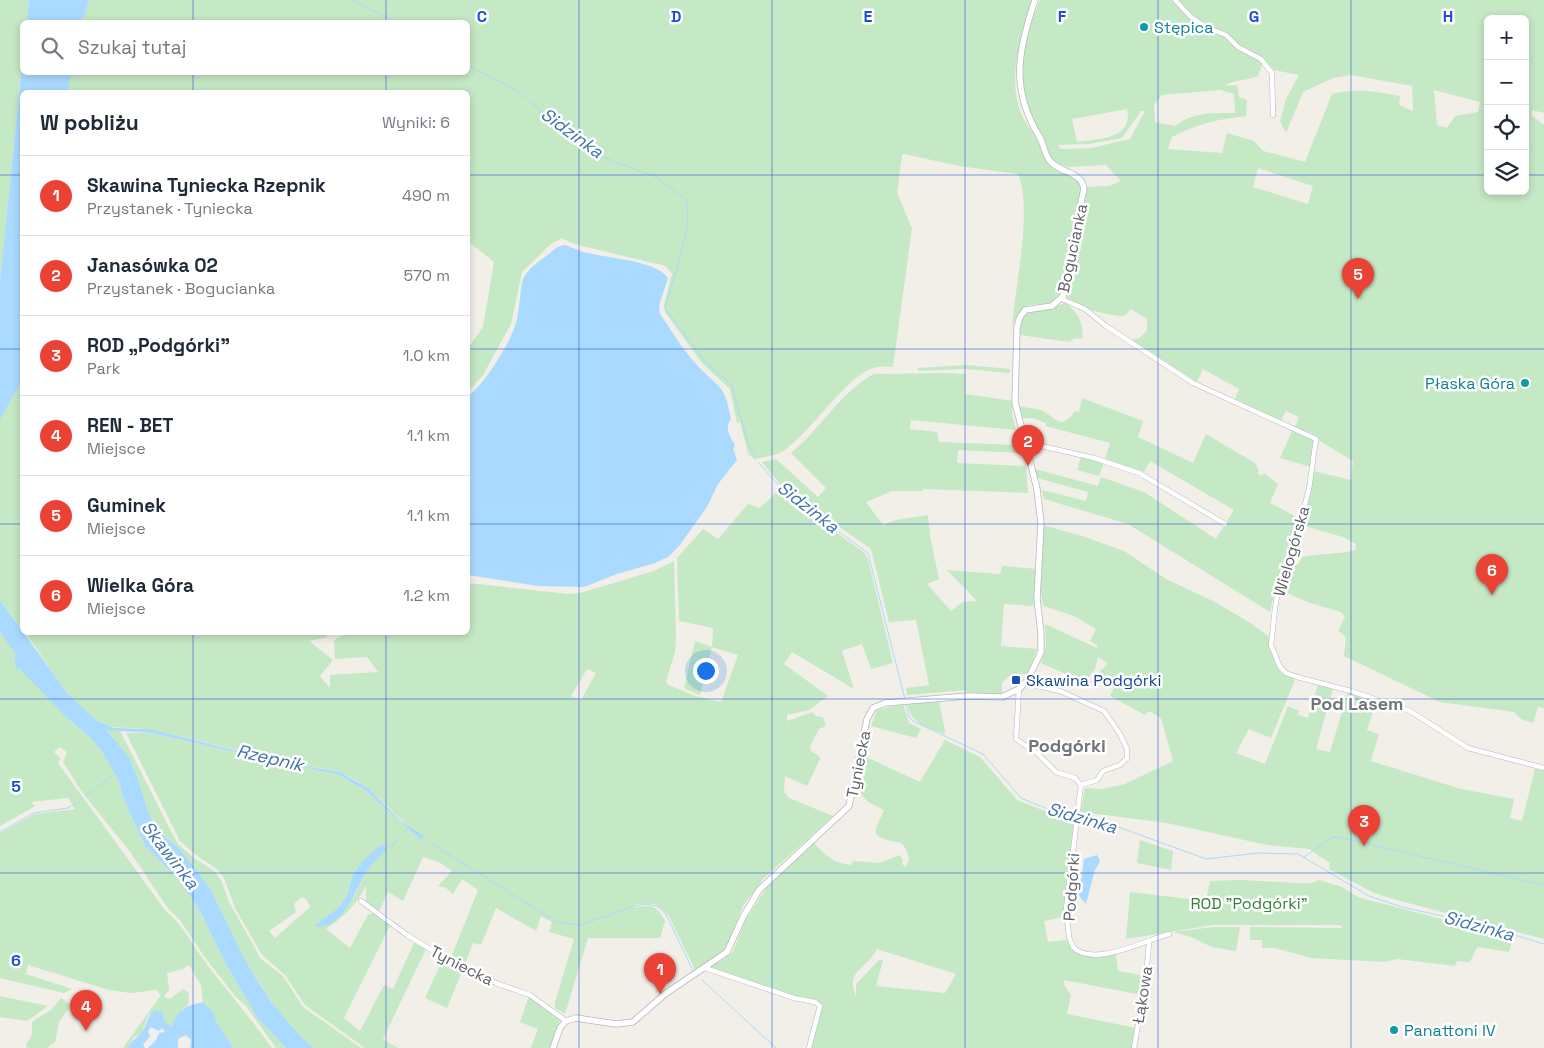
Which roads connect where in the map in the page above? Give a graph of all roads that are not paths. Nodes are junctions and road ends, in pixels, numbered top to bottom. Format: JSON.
{"nodes":[{"id":1,"x":1035,"y":0,"type":"edge"},
{"id":2,"x":1175,"y":0,"type":"edge"},
{"id":3,"x":1273,"y":115,"type":"dead end"},
{"id":4,"x":1062,"y":299,"type":"junction"},
{"id":5,"x":1024,"y":442,"type":"junction"},
{"id":6,"x":1225,"y":524,"type":"dead end"},
{"id":7,"x":1034,"y":669,"type":"joint"},
{"id":8,"x":1027,"y":681,"type":"junction"},
{"id":9,"x":1019,"y":689,"type":"junction"},
{"id":10,"x":1544,"y":768,"type":"edge"},
{"id":11,"x":1081,"y":785,"type":"junction"},
{"id":12,"x":361,"y":901,"type":"dead end"},
{"id":13,"x":1169,"y":934,"type":"dead end"},
{"id":14,"x":1149,"y":942,"type":"junction"},
{"id":15,"x":699,"y":971,"type":"junction"},
{"id":16,"x":566,"y":1021,"type":"junction"},
{"id":17,"x":553,"y":1048,"type":"edge"},
{"id":18,"x":809,"y":1048,"type":"edge"},
{"id":19,"x":1134,"y":1048,"type":"edge"}],
"edges":[{"from":1,"to":4,"type":"street","name":"Bogucianka"},
{"from":2,"to":3,"type":"street"},
{"from":4,"to":5,"type":"street","name":"Bogucianka"},
{"from":4,"to":10,"type":"street","name":"Wielogórska"},
{"from":5,"to":6,"type":"street"},
{"from":5,"to":7,"type":"street","name":"Bogucianka"},
{"from":7,"to":8,"type":"street","name":"Tyniecka"},
{"from":8,"to":9,"type":"street","name":"Tyniecka"},
{"from":8,"to":11,"type":"street"},
{"from":9,"to":11,"type":"street"},
{"from":9,"to":15,"type":"street","name":"Tyniecka"},
{"from":11,"to":14,"type":"street","name":"Podgórki"},
{"from":12,"to":16,"type":"street","name":"Tyniecka"},
{"from":13,"to":14,"type":"street","name":"Podgórki"},
{"from":14,"to":19,"type":"street","name":"Łąkowa"},
{"from":15,"to":16,"type":"street","name":"Tyniecka"},
{"from":15,"to":18,"type":"street"},
{"from":16,"to":17,"type":"street"}]}
